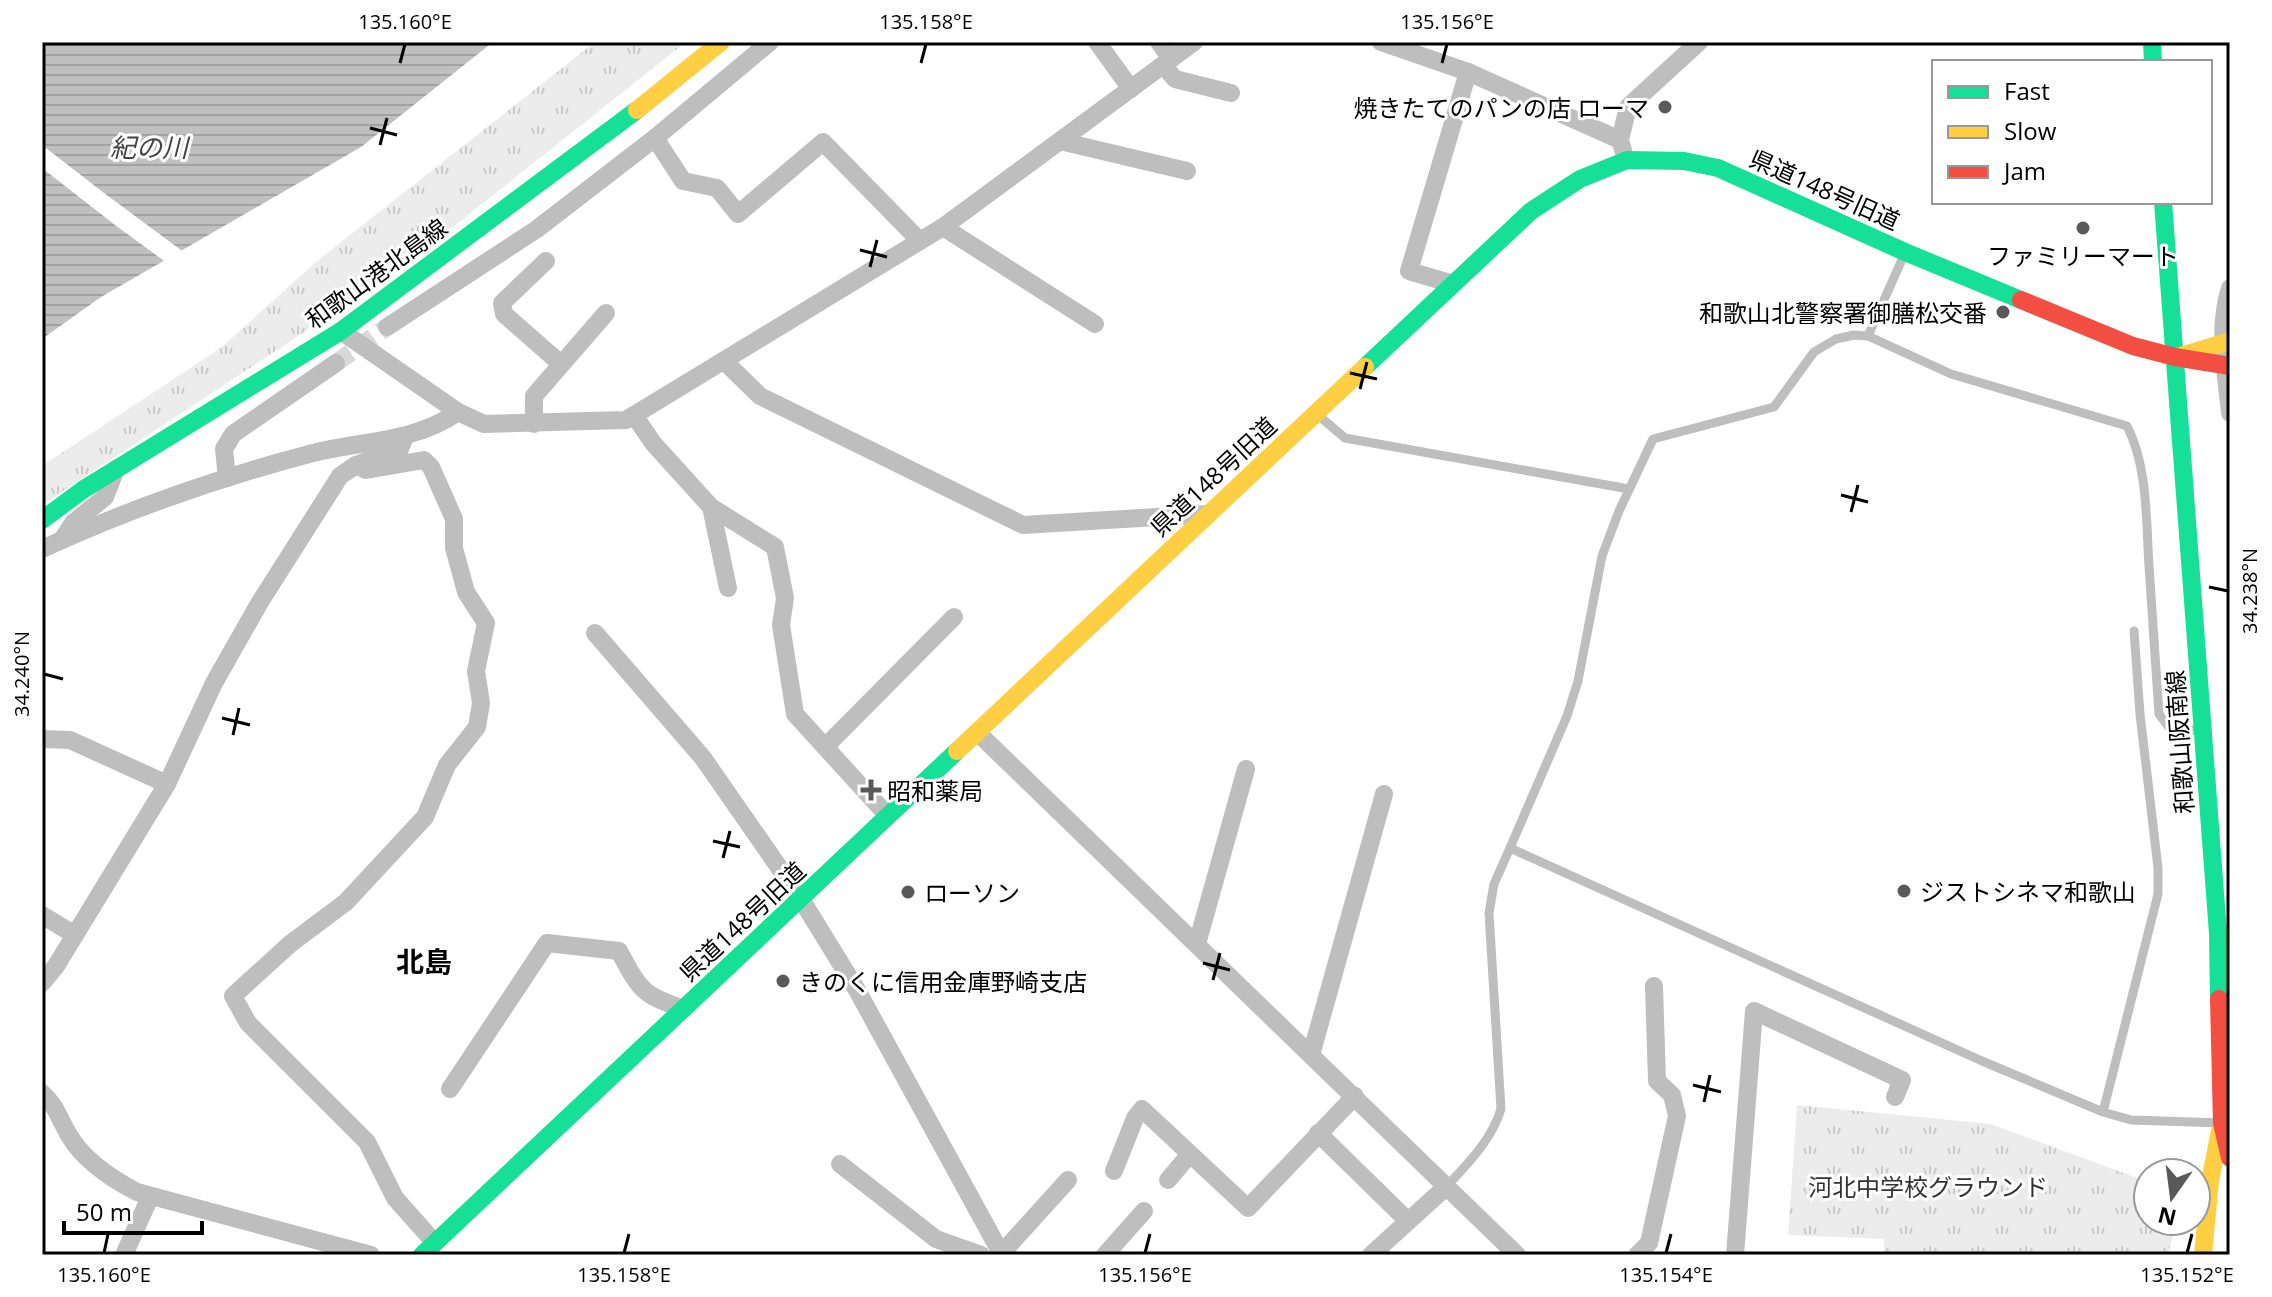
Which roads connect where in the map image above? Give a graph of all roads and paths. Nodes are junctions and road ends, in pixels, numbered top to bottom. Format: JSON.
{"nodes":[{"id":1,"x":721,"y":42,"type":"edge"},
{"id":2,"x":770,"y":42,"type":"edge"},
{"id":3,"x":1097,"y":42,"type":"edge"},
{"id":4,"x":1159,"y":42,"type":"edge"},
{"id":5,"x":1194,"y":42,"type":"edge"},
{"id":6,"x":1381,"y":42,"type":"edge"},
{"id":7,"x":1699,"y":42,"type":"edge"},
{"id":8,"x":1167,"y":62,"type":"junction"},
{"id":9,"x":1468,"y":72,"type":"junction"},
{"id":10,"x":1131,"y":89,"type":"junction"},
{"id":11,"x":1231,"y":93,"type":"dead end"},
{"id":12,"x":655,"y":138,"type":"junction"},
{"id":13,"x":1620,"y":140,"type":"junction"},
{"id":14,"x":1060,"y":141,"type":"junction"},
{"id":15,"x":1627,"y":160,"type":"junction"},
{"id":16,"x":1187,"y":171,"type":"dead end"},
{"id":17,"x":2163,"y":204,"type":"edge"},
{"id":18,"x":943,"y":227,"type":"junction"},
{"id":19,"x":920,"y":241,"type":"junction"},
{"id":20,"x":1905,"y":252,"type":"junction"},
{"id":21,"x":546,"y":261,"type":"dead end"},
{"id":22,"x":1453,"y":284,"type":"junction"},
{"id":23,"x":2230,"y":288,"type":"edge"},
{"id":24,"x":606,"y":313,"type":"dead end"},
{"id":25,"x":1095,"y":324,"type":"dead end"},
{"id":26,"x":387,"y":327,"type":"tunnel mouth"},
{"id":27,"x":341,"y":331,"type":"junction"},
{"id":28,"x":1868,"y":336,"type":"junction"},
{"id":29,"x":2227,"y":341,"type":"edge"},
{"id":30,"x":2175,"y":357,"type":"junction"},
{"id":31,"x":724,"y":361,"type":"junction"},
{"id":32,"x":336,"y":363,"type":"tunnel mouth"},
{"id":33,"x":561,"y":364,"type":"junction"},
{"id":34,"x":2228,"y":366,"type":"edge"},
{"id":35,"x":458,"y":412,"type":"junction"},
{"id":36,"x":1316,"y":413,"type":"junction"},
{"id":37,"x":2230,"y":413,"type":"edge"},
{"id":38,"x":634,"y":415,"type":"junction"},
{"id":39,"x":534,"y":424,"type":"junction"},
{"id":40,"x":405,"y":436,"type":"junction"},
{"id":41,"x":356,"y":465,"type":"junction"},
{"id":42,"x":116,"y":469,"type":"junction"},
{"id":43,"x":227,"y":478,"type":"junction"},
{"id":44,"x":1629,"y":489,"type":"junction"},
{"id":45,"x":711,"y":507,"type":"junction"},
{"id":46,"x":1208,"y":514,"type":"junction"},
{"id":47,"x":42,"y":520,"type":"edge"},
{"id":48,"x":62,"y":540,"type":"junction"},
{"id":49,"x":42,"y":549,"type":"edge"},
{"id":50,"x":728,"y":588,"type":"dead end"},
{"id":51,"x":954,"y":617,"type":"dead end"},
{"id":52,"x":2134,"y":631,"type":"dead end"},
{"id":53,"x":595,"y":633,"type":"dead end"},
{"id":54,"x":2201,"y":730,"type":"junction"},
{"id":55,"x":977,"y":732,"type":"junction"},
{"id":56,"x":42,"y":739,"type":"edge"},
{"id":57,"x":825,"y":747,"type":"junction"},
{"id":58,"x":1246,"y":769,"type":"dead end"},
{"id":59,"x":167,"y":784,"type":"junction"},
{"id":60,"x":1384,"y":794,"type":"dead end"},
{"id":61,"x":888,"y":816,"type":"junction"},
{"id":62,"x":1510,"y":848,"type":"junction"},
{"id":63,"x":801,"y":899,"type":"junction"},
{"id":64,"x":42,"y":915,"type":"edge"},
{"id":65,"x":75,"y":935,"type":"junction"},
{"id":66,"x":1197,"y":944,"type":"junction"},
{"id":67,"x":42,"y":983,"type":"edge"},
{"id":68,"x":1654,"y":986,"type":"dead end"},
{"id":69,"x":684,"y":1009,"type":"junction"},
{"id":70,"x":1311,"y":1055,"type":"junction"},
{"id":71,"x":450,"y":1089,"type":"dead end"},
{"id":72,"x":42,"y":1093,"type":"edge"},
{"id":73,"x":1355,"y":1096,"type":"junction"},
{"id":74,"x":1895,"y":1097,"type":"dead end"},
{"id":75,"x":2103,"y":1112,"type":"junction"},
{"id":76,"x":2222,"y":1123,"type":"junction"},
{"id":77,"x":1318,"y":1133,"type":"junction"},
{"id":78,"x":1190,"y":1154,"type":"junction"},
{"id":79,"x":2230,"y":1158,"type":"edge"},
{"id":80,"x":840,"y":1164,"type":"dead end"},
{"id":81,"x":1114,"y":1171,"type":"dead end"},
{"id":82,"x":1068,"y":1180,"type":"dead end"},
{"id":83,"x":1168,"y":1180,"type":"dead end"},
{"id":84,"x":1447,"y":1186,"type":"junction"},
{"id":85,"x":150,"y":1197,"type":"junction"},
{"id":86,"x":1144,"y":1211,"type":"dead end"},
{"id":87,"x":1408,"y":1221,"type":"junction"},
{"id":88,"x":427,"y":1252,"type":"edge"},
{"id":89,"x":1002,"y":1254,"type":"edge"},
{"id":90,"x":124,"y":1255,"type":"edge"},
{"id":91,"x":371,"y":1255,"type":"edge"},
{"id":92,"x":981,"y":1255,"type":"edge"},
{"id":93,"x":1105,"y":1255,"type":"edge"},
{"id":94,"x":1371,"y":1255,"type":"edge"},
{"id":95,"x":1517,"y":1255,"type":"edge"},
{"id":96,"x":1637,"y":1255,"type":"edge"},
{"id":97,"x":1735,"y":1255,"type":"edge"},
{"id":98,"x":2203,"y":1255,"type":"edge"}],
"edges":[{"from":1,"to":27,"type":"street","name":"和歌山港北島線"},
{"from":2,"to":12,"type":"street"},
{"from":3,"to":10,"type":"street"},
{"from":4,"to":8,"type":"street"},
{"from":5,"to":8,"type":"street"},
{"from":6,"to":9,"type":"street"},
{"from":7,"to":13,"type":"street"},
{"from":8,"to":10,"type":"street"},
{"from":8,"to":11,"type":"street"},
{"from":9,"to":13,"type":"street"},
{"from":9,"to":22,"type":"street"},
{"from":10,"to":14,"type":"street"},
{"from":12,"to":19,"type":"street"},
{"from":12,"to":26,"type":"street"},
{"from":13,"to":15,"type":"street"},
{"from":14,"to":16,"type":"street"},
{"from":14,"to":18,"type":"street"},
{"from":15,"to":20,"type":"street","name":"県道148号旧道"},
{"from":15,"to":22,"type":"street","name":"県道148号旧道"},
{"from":17,"to":30,"type":"street"},
{"from":18,"to":19,"type":"street"},
{"from":18,"to":25,"type":"street"},
{"from":19,"to":31,"type":"street"},
{"from":20,"to":28,"type":"lane"},
{"from":20,"to":30,"type":"street","name":"県道148号旧道"},
{"from":21,"to":33,"type":"street"},
{"from":22,"to":36,"type":"street","name":"県道148号旧道"},
{"from":23,"to":29,"type":"street"},
{"from":24,"to":33,"type":"street"},
{"from":27,"to":35,"type":"street"},
{"from":27,"to":42,"type":"street","name":"和歌山港北島線"},
{"from":28,"to":44,"type":"lane"},
{"from":28,"to":54,"type":"lane"},
{"from":29,"to":30,"type":"street"},
{"from":29,"to":34,"type":"street"},
{"from":30,"to":34,"type":"street"},
{"from":30,"to":54,"type":"street","name":"和歌山阪南線"},
{"from":31,"to":38,"type":"street"},
{"from":31,"to":46,"type":"street"},
{"from":32,"to":43,"type":"street"},
{"from":33,"to":39,"type":"street"},
{"from":34,"to":37,"type":"street"},
{"from":35,"to":39,"type":"street"},
{"from":35,"to":40,"type":"street"},
{"from":36,"to":44,"type":"lane"},
{"from":36,"to":46,"type":"street","name":"県道148号旧道"},
{"from":38,"to":39,"type":"street"},
{"from":38,"to":45,"type":"street"},
{"from":40,"to":41,"type":"street"},
{"from":40,"to":43,"type":"street"},
{"from":41,"to":59,"type":"street"},
{"from":41,"to":88,"type":"street"},
{"from":42,"to":47,"type":"street","name":"和歌山港北島線"},
{"from":42,"to":48,"type":"street"},
{"from":43,"to":48,"type":"street"},
{"from":44,"to":62,"type":"lane"},
{"from":45,"to":50,"type":"street"},
{"from":45,"to":57,"type":"street"},
{"from":46,"to":55,"type":"street","name":"県道148号旧道"},
{"from":48,"to":49,"type":"street"},
{"from":51,"to":57,"type":"street"},
{"from":52,"to":75,"type":"lane"},
{"from":53,"to":63,"type":"street"},
{"from":54,"to":76,"type":"street","name":"和歌山阪南線"},
{"from":55,"to":61,"type":"street","name":"県道148号旧道"},
{"from":55,"to":66,"type":"street"},
{"from":56,"to":59,"type":"street"},
{"from":57,"to":61,"type":"street"},
{"from":58,"to":66,"type":"street"},
{"from":59,"to":65,"type":"street"},
{"from":60,"to":70,"type":"street"},
{"from":61,"to":63,"type":"street","name":"県道148号旧道"},
{"from":62,"to":75,"type":"lane"},
{"from":62,"to":84,"type":"lane"},
{"from":63,"to":69,"type":"street","name":"県道148号旧道"},
{"from":63,"to":89,"type":"street"},
{"from":64,"to":65,"type":"street"},
{"from":65,"to":67,"type":"street"},
{"from":66,"to":70,"type":"street"},
{"from":68,"to":96,"type":"street"},
{"from":69,"to":71,"type":"street"},
{"from":69,"to":88,"type":"street","name":"県道148号旧道"},
{"from":70,"to":73,"type":"street"},
{"from":72,"to":85,"type":"street"},
{"from":73,"to":77,"type":"street"},
{"from":73,"to":84,"type":"street"},
{"from":74,"to":97,"type":"street"},
{"from":75,"to":76,"type":"lane"},
{"from":76,"to":79,"type":"street","name":"和歌山阪南線"},
{"from":76,"to":98,"type":"street","name":"和歌山阪南線"},
{"from":77,"to":78,"type":"street"},
{"from":77,"to":87,"type":"street"},
{"from":78,"to":81,"type":"street"},
{"from":78,"to":83,"type":"street"},
{"from":80,"to":92,"type":"street"},
{"from":82,"to":89,"type":"street"},
{"from":84,"to":87,"type":"street"},
{"from":84,"to":95,"type":"street"},
{"from":85,"to":90,"type":"street"},
{"from":85,"to":91,"type":"street"},
{"from":86,"to":93,"type":"street"},
{"from":87,"to":94,"type":"street"}]}
